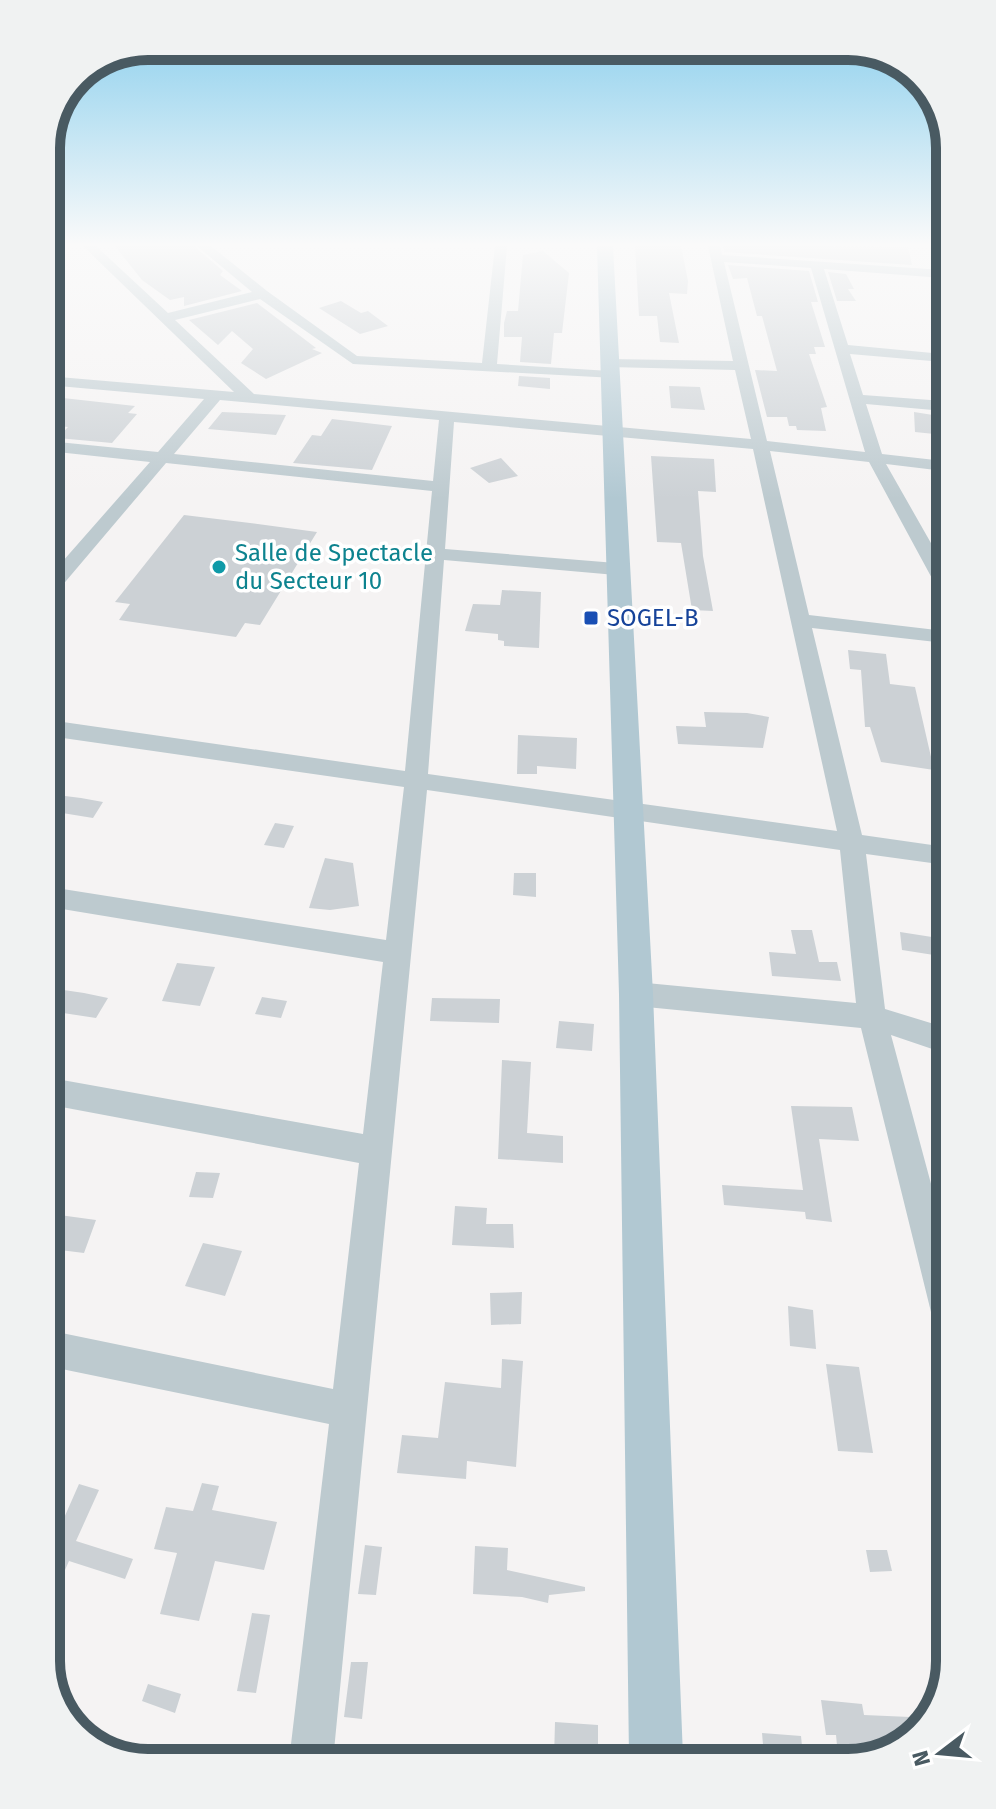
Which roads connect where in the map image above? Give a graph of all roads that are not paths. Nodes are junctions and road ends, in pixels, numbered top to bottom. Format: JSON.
{"nodes":[{"id":1,"x":178,"y":330,"type":"edge"},
{"id":2,"x":312,"y":330,"type":"edge"},
{"id":3,"x":493,"y":330,"type":"edge"},
{"id":4,"x":608,"y":330,"type":"edge"},
{"id":5,"x":733,"y":330,"type":"edge"},
{"id":6,"x":835,"y":330,"type":"edge"},
{"id":7,"x":841,"y":349,"type":"junction"},
{"id":8,"x":936,"y":357,"type":"edge"},
{"id":9,"x":741,"y":366,"type":"junction"},
{"id":10,"x":489,"y":367,"type":"junction"},
{"id":11,"x":609,"y":369,"type":"junction"},
{"id":12,"x":60,"y":381,"type":"edge"},
{"id":13,"x":216,"y":395,"type":"junction"},
{"id":14,"x":249,"y":398,"type":"junction"},
{"id":15,"x":856,"y":399,"type":"junction"},
{"id":16,"x":936,"y":405,"type":"edge"},
{"id":17,"x":447,"y":415,"type":"junction"},
{"id":18,"x":611,"y":433,"type":"junction"},
{"id":19,"x":759,"y":445,"type":"junction"},
{"id":20,"x":60,"y":447,"type":"edge"},
{"id":21,"x":162,"y":458,"type":"junction"},
{"id":22,"x":875,"y":459,"type":"junction"},
{"id":23,"x":936,"y":465,"type":"edge"},
{"id":24,"x":441,"y":487,"type":"junction"},
{"id":25,"x":435,"y":554,"type":"junction"},
{"id":26,"x":936,"y":568,"type":"edge"},
{"id":27,"x":616,"y":569,"type":"junction"},
{"id":28,"x":60,"y":576,"type":"edge"},
{"id":29,"x":799,"y":620,"type":"junction"},
{"id":30,"x":936,"y":636,"type":"edge"},
{"id":31,"x":60,"y":730,"type":"edge"},
{"id":32,"x":416,"y":781,"type":"junction"},
{"id":33,"x":626,"y":810,"type":"junction"},
{"id":34,"x":852,"y":843,"type":"junction"},
{"id":35,"x":936,"y":855,"type":"edge"},
{"id":36,"x":60,"y":899,"type":"edge"},
{"id":37,"x":397,"y":953,"type":"junction"},
{"id":38,"x":636,"y":994,"type":"junction"},
{"id":39,"x":872,"y":1017,"type":"junction"},
{"id":40,"x":936,"y":1037,"type":"edge"},
{"id":41,"x":60,"y":1093,"type":"edge"},
{"id":42,"x":376,"y":1151,"type":"junction"},
{"id":43,"x":936,"y":1265,"type":"edge"},
{"id":44,"x":60,"y":1351,"type":"edge"},
{"id":45,"x":348,"y":1410,"type":"junction"},
{"id":46,"x":312,"y":1749,"type":"edge"},
{"id":47,"x":656,"y":1749,"type":"edge"}],
"edges":[{"from":1,"to":14,"type":"street"},
{"from":2,"to":10,"type":"street"},
{"from":3,"to":10,"type":"street"},
{"from":4,"to":11,"type":"main road"},
{"from":5,"to":9,"type":"street"},
{"from":6,"to":7,"type":"street"},
{"from":7,"to":8,"type":"street"},
{"from":7,"to":15,"type":"street"},
{"from":9,"to":11,"type":"street"},
{"from":9,"to":19,"type":"street"},
{"from":10,"to":11,"type":"street"},
{"from":11,"to":18,"type":"main road"},
{"from":12,"to":13,"type":"street"},
{"from":13,"to":14,"type":"street"},
{"from":13,"to":21,"type":"street"},
{"from":14,"to":17,"type":"street"},
{"from":15,"to":16,"type":"street"},
{"from":15,"to":22,"type":"street"},
{"from":17,"to":18,"type":"street"},
{"from":17,"to":24,"type":"street"},
{"from":18,"to":19,"type":"street"},
{"from":18,"to":27,"type":"main road"},
{"from":19,"to":22,"type":"street"},
{"from":19,"to":29,"type":"street"},
{"from":20,"to":21,"type":"street"},
{"from":21,"to":24,"type":"street"},
{"from":21,"to":28,"type":"street"},
{"from":22,"to":23,"type":"street"},
{"from":22,"to":26,"type":"street"},
{"from":24,"to":25,"type":"street"},
{"from":25,"to":27,"type":"street"},
{"from":25,"to":32,"type":"street"},
{"from":27,"to":33,"type":"main road"},
{"from":29,"to":30,"type":"street"},
{"from":29,"to":34,"type":"street"},
{"from":31,"to":32,"type":"street"},
{"from":32,"to":33,"type":"street"},
{"from":32,"to":37,"type":"street"},
{"from":33,"to":34,"type":"street"},
{"from":33,"to":38,"type":"main road"},
{"from":34,"to":35,"type":"street"},
{"from":34,"to":39,"type":"street"},
{"from":36,"to":37,"type":"street"},
{"from":37,"to":42,"type":"street"},
{"from":38,"to":39,"type":"street"},
{"from":38,"to":47,"type":"main road"},
{"from":39,"to":40,"type":"street"},
{"from":39,"to":43,"type":"street"},
{"from":41,"to":42,"type":"street"},
{"from":42,"to":45,"type":"street"},
{"from":44,"to":45,"type":"street"},
{"from":45,"to":46,"type":"street"}]}
